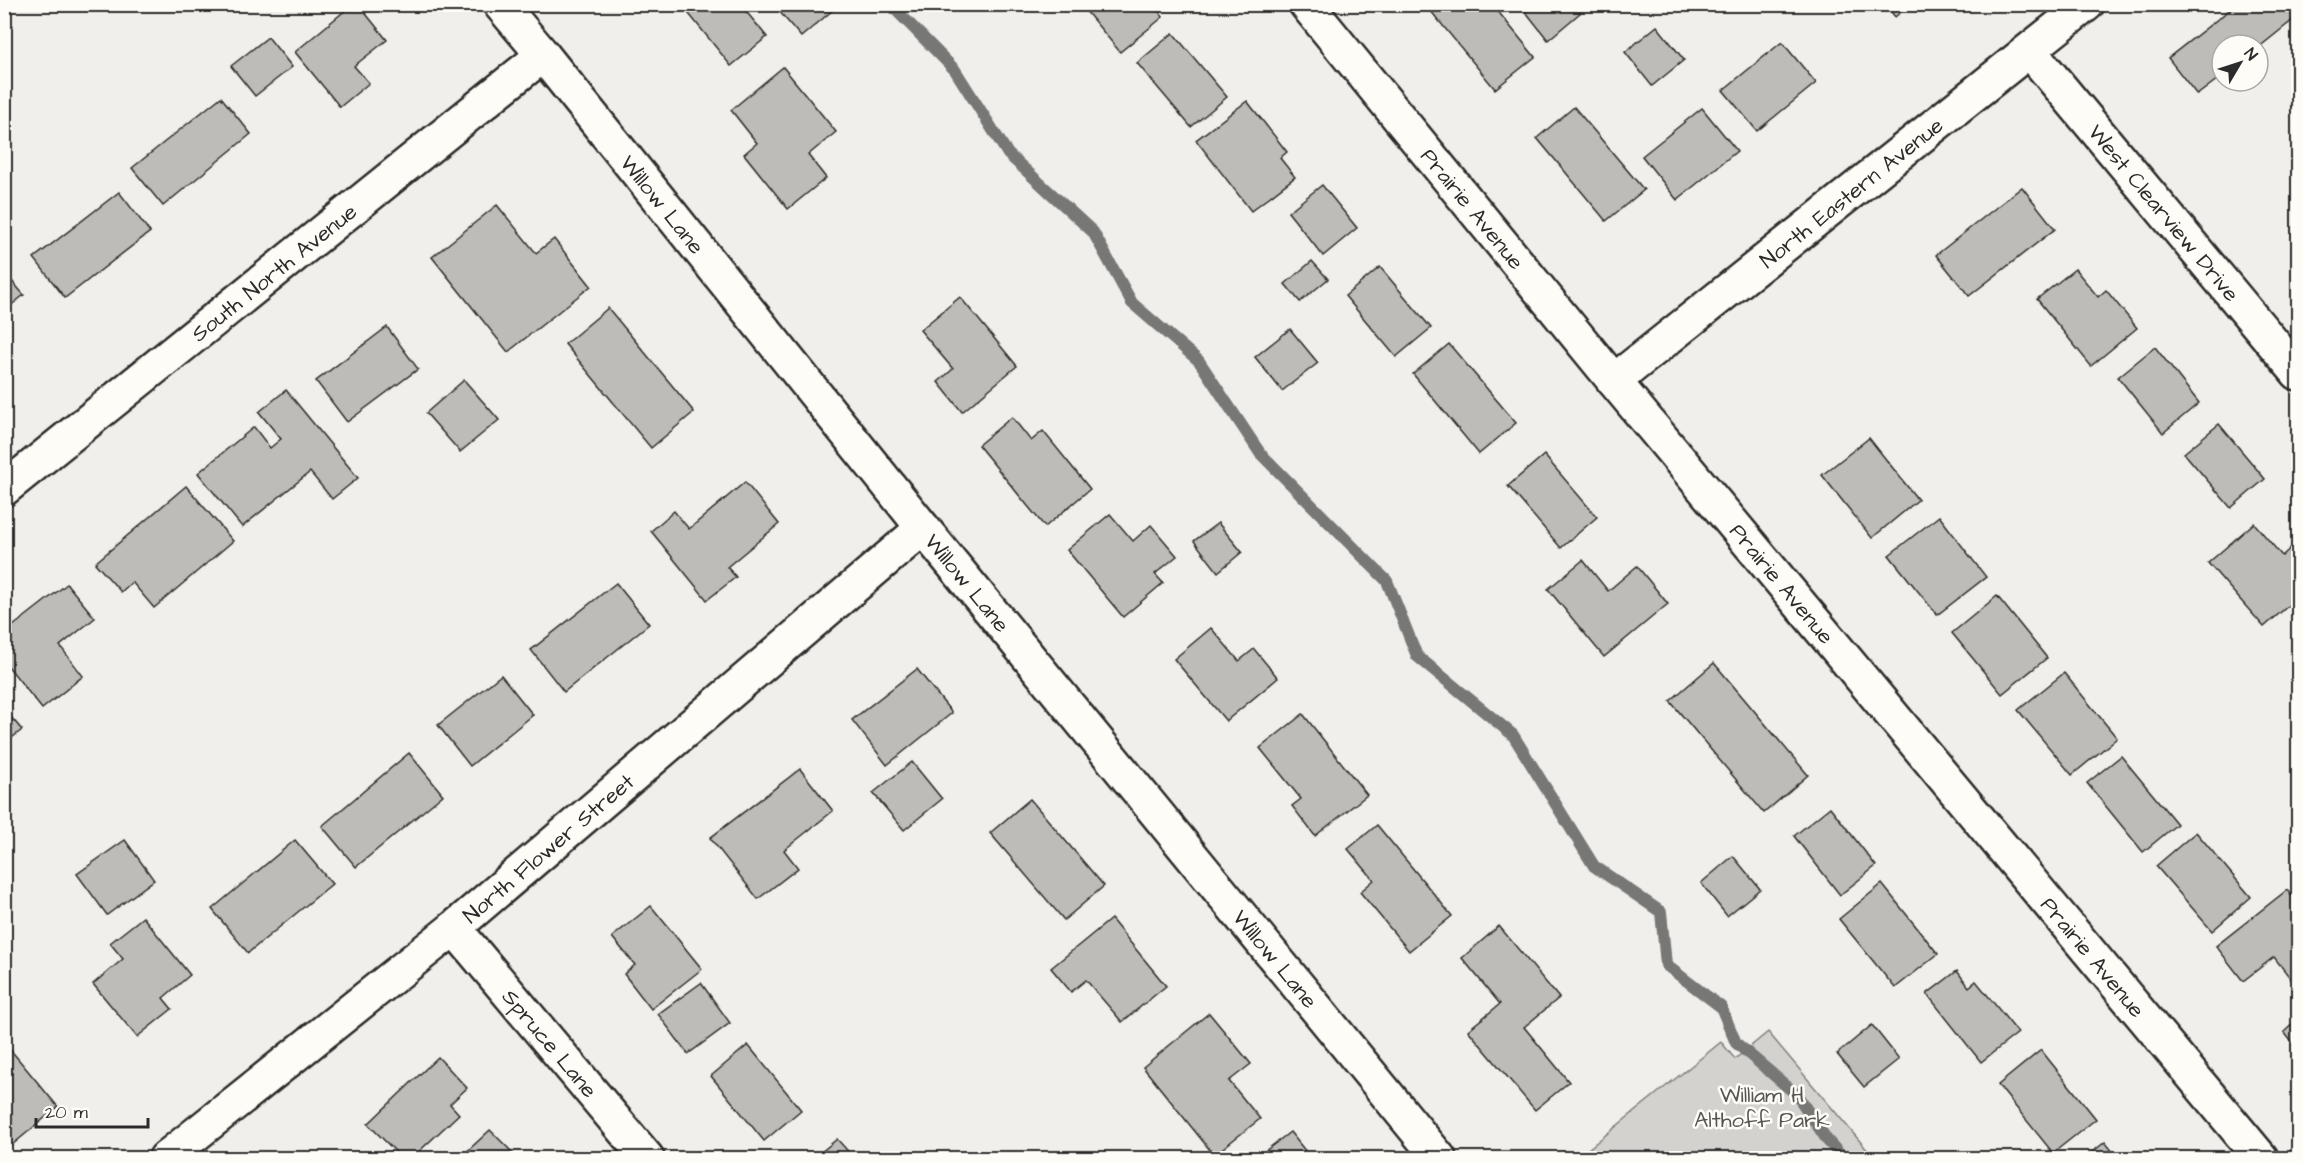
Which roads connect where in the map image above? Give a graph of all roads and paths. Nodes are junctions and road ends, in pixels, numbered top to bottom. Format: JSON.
{"nodes":[{"id":1,"x":500,"y":4,"type":"edge"},
{"id":2,"x":1306,"y":4,"type":"edge"},
{"id":3,"x":2087,"y":4,"type":"edge"},
{"id":4,"x":2030,"y":51,"type":"junction"},
{"id":5,"x":543,"y":55,"type":"junction"},
{"id":6,"x":2298,"y":373,"type":"edge"},
{"id":7,"x":1614,"y":381,"type":"junction"},
{"id":8,"x":4,"y":489,"type":"edge"},
{"id":9,"x":923,"y":528,"type":"junction"},
{"id":10,"x":454,"y":928,"type":"junction"},
{"id":11,"x":166,"y":1158,"type":"edge"},
{"id":12,"x":647,"y":1158,"type":"edge"},
{"id":13,"x":1439,"y":1158,"type":"edge"},
{"id":14,"x":2261,"y":1158,"type":"edge"}],
"edges":[{"from":1,"to":5,"type":"street","name":"Willow Lane"},
{"from":2,"to":7,"type":"street","name":"Prairie Avenue"},
{"from":3,"to":4,"type":"street","name":"North Eastern Avenue"},
{"from":4,"to":6,"type":"street","name":"West Clearview Drive"},
{"from":4,"to":7,"type":"street","name":"North Eastern Avenue"},
{"from":5,"to":8,"type":"street","name":"South North Avenue"},
{"from":5,"to":9,"type":"street","name":"Willow Lane"},
{"from":7,"to":14,"type":"street","name":"Prairie Avenue"},
{"from":9,"to":10,"type":"street","name":"North Flower Street"},
{"from":9,"to":13,"type":"street","name":"Willow Lane"},
{"from":10,"to":11,"type":"street","name":"North Flower Street"},
{"from":10,"to":12,"type":"street","name":"Spruce Lane"}]}
